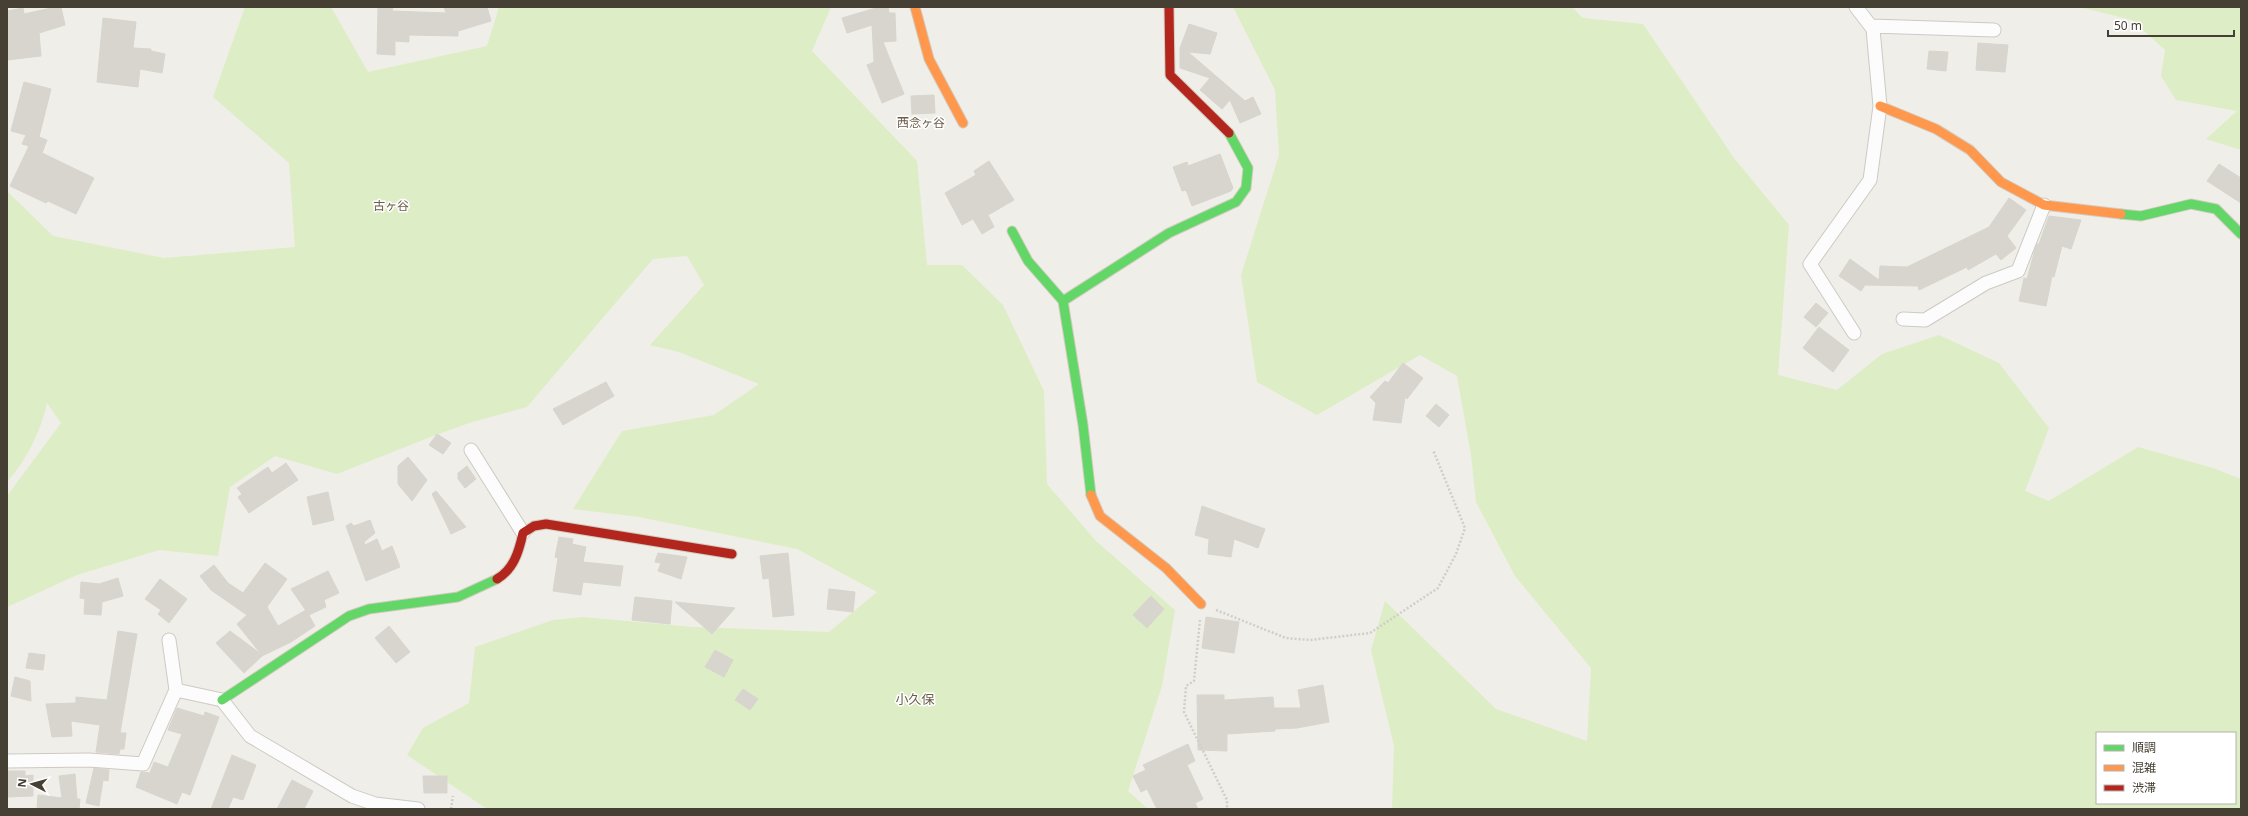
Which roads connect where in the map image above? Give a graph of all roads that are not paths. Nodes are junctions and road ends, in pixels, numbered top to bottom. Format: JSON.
{"nodes":[{"id":1,"x":915,"y":7,"type":"edge"},
{"id":2,"x":1169,"y":7,"type":"edge"},
{"id":3,"x":1856,"y":7,"type":"edge"},
{"id":4,"x":1871,"y":26,"type":"junction"},
{"id":5,"x":1994,"y":30,"type":"dead end"},
{"id":6,"x":1880,"y":106,"type":"junction"},
{"id":7,"x":963,"y":123,"type":"dead end"},
{"id":8,"x":2044,"y":205,"type":"junction"},
{"id":9,"x":1012,"y":231,"type":"dead end"},
{"id":10,"x":2241,"y":234,"type":"edge"},
{"id":11,"x":1063,"y":301,"type":"junction"},
{"id":12,"x":1903,"y":319,"type":"dead end"},
{"id":13,"x":1854,"y":333,"type":"dead end"},
{"id":14,"x":471,"y":450,"type":"dead end"},
{"id":15,"x":523,"y":533,"type":"junction"},
{"id":16,"x":732,"y":554,"type":"dead end"},
{"id":17,"x":1201,"y":604,"type":"road end"},
{"id":18,"x":169,"y":640,"type":"dead end"},
{"id":19,"x":176,"y":690,"type":"junction"},
{"id":20,"x":222,"y":700,"type":"junction"},
{"id":21,"x":7,"y":761,"type":"edge"},
{"id":22,"x":418,"y":809,"type":"edge"}],
"edges":[{"from":1,"to":7,"type":"street"},
{"from":2,"to":11,"type":"street"},
{"from":3,"to":4,"type":"street"},
{"from":4,"to":5,"type":"street"},
{"from":4,"to":6,"type":"street"},
{"from":6,"to":8,"type":"street"},
{"from":6,"to":13,"type":"street"},
{"from":8,"to":10,"type":"street"},
{"from":8,"to":12,"type":"street"},
{"from":9,"to":11,"type":"street"},
{"from":11,"to":17,"type":"street"},
{"from":14,"to":15,"type":"street"},
{"from":15,"to":16,"type":"street"},
{"from":15,"to":20,"type":"street"},
{"from":18,"to":19,"type":"street"},
{"from":19,"to":20,"type":"street"},
{"from":19,"to":21,"type":"street"},
{"from":20,"to":22,"type":"street"}]}
